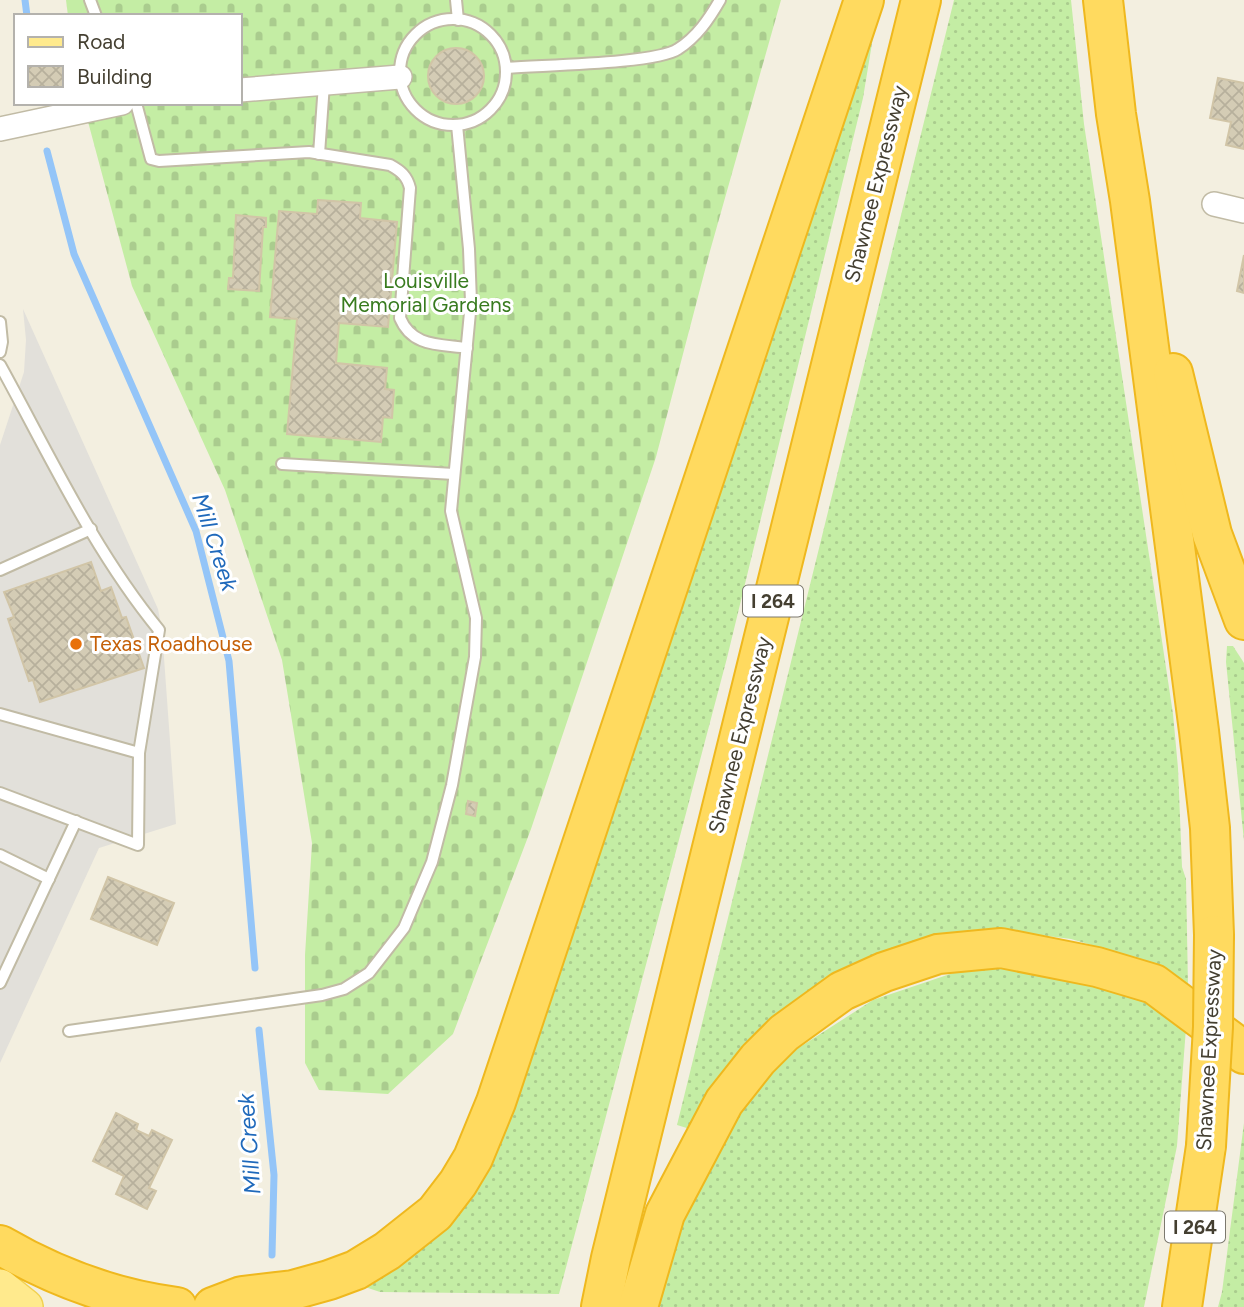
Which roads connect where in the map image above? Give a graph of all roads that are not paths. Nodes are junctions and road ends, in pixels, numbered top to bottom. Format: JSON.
{"nodes":[{"id":1,"x":456,"y":0,"type":"edge"},
{"id":2,"x":720,"y":0,"type":"edge"},
{"id":3,"x":864,"y":0,"type":"edge"},
{"id":4,"x":921,"y":0,"type":"edge"},
{"id":5,"x":1103,"y":0,"type":"edge"},
{"id":6,"x":458,"y":20,"type":"junction"},
{"id":7,"x":506,"y":68,"type":"junction"},
{"id":8,"x":400,"y":77,"type":"junction"},
{"id":9,"x":324,"y":84,"type":"junction"},
{"id":10,"x":242,"y":90,"type":"edge"},
{"id":11,"x":113,"y":105,"type":"edge"},
{"id":12,"x":136,"y":105,"type":"edge"},
{"id":13,"x":457,"y":125,"type":"junction"},
{"id":14,"x":0,"y":129,"type":"edge"},
{"id":15,"x":319,"y":154,"type":"junction"},
{"id":16,"x":1130,"y":201,"type":"junction"},
{"id":17,"x":1214,"y":204,"type":"dead end"},
{"id":18,"x":1244,"y":211,"type":"edge"},
{"id":19,"x":0,"y":322,"type":"edge"},
{"id":20,"x":467,"y":348,"type":"junction"},
{"id":21,"x":0,"y":352,"type":"edge"},
{"id":22,"x":0,"y":365,"type":"edge"},
{"id":23,"x":282,"y":464,"type":"dead end"},
{"id":24,"x":454,"y":474,"type":"junction"},
{"id":25,"x":91,"y":529,"type":"junction"},
{"id":26,"x":0,"y":570,"type":"edge"},
{"id":27,"x":1244,"y":620,"type":"edge"},
{"id":28,"x":0,"y":715,"type":"edge"},
{"id":29,"x":139,"y":753,"type":"junction"},
{"id":30,"x":0,"y":793,"type":"edge"},
{"id":31,"x":76,"y":821,"type":"junction"},
{"id":32,"x":0,"y":855,"type":"edge"},
{"id":33,"x":50,"y":879,"type":"junction"},
{"id":34,"x":0,"y":983,"type":"edge"},
{"id":35,"x":69,"y":1031,"type":"dead end"},
{"id":36,"x":1244,"y":1054,"type":"edge"},
{"id":37,"x":0,"y":1245,"type":"edge"},
{"id":38,"x":611,"y":1258,"type":"junction"},
{"id":39,"x":0,"y":1287,"type":"edge"},
{"id":40,"x":25,"y":1307,"type":"edge"},
{"id":41,"x":177,"y":1307,"type":"edge"},
{"id":42,"x":213,"y":1307,"type":"edge"},
{"id":43,"x":587,"y":1307,"type":"edge"},
{"id":44,"x":601,"y":1307,"type":"edge"},
{"id":45,"x":638,"y":1307,"type":"edge"},
{"id":46,"x":1182,"y":1307,"type":"edge"}],
"edges":[{"from":1,"to":6,"type":"lane"},
{"from":2,"to":7,"type":"lane"},
{"from":3,"to":42,"type":"highway"},
{"from":4,"to":38,"type":"highway","name":"Shawnee Expressway","number":"I 264"},
{"from":5,"to":16,"type":"highway","name":"Shawnee Expressway","number":"I 264"},
{"from":6,"to":7,"type":"lane"},
{"from":6,"to":8,"type":"lane"},
{"from":7,"to":13,"type":"lane"},
{"from":8,"to":9,"type":"street"},
{"from":8,"to":13,"type":"lane"},
{"from":9,"to":10,"type":"street"},
{"from":9,"to":15,"type":"lane"},
{"from":11,"to":14,"type":"street"},
{"from":12,"to":15,"type":"lane"},
{"from":13,"to":20,"type":"lane"},
{"from":15,"to":20,"type":"lane"},
{"from":16,"to":27,"type":"highway"},
{"from":16,"to":46,"type":"highway","name":"Shawnee Expressway","number":"I 264","bridge":true},
{"from":17,"to":18,"type":"street"},
{"from":19,"to":21,"type":"lane"},
{"from":20,"to":24,"type":"lane"},
{"from":22,"to":25,"type":"lane"},
{"from":23,"to":24,"type":"lane"},
{"from":24,"to":35,"type":"lane"},
{"from":25,"to":26,"type":"lane"},
{"from":25,"to":29,"type":"lane"},
{"from":28,"to":29,"type":"lane"},
{"from":29,"to":31,"type":"lane"},
{"from":30,"to":31,"type":"lane"},
{"from":31,"to":33,"type":"lane"},
{"from":32,"to":33,"type":"lane"},
{"from":33,"to":34,"type":"lane"},
{"from":36,"to":45,"type":"highway"},
{"from":37,"to":41,"type":"highway"},
{"from":38,"to":43,"type":"highway"},
{"from":38,"to":44,"type":"highway","name":"Shawnee Expressway","number":"I 264"},
{"from":39,"to":40,"type":"main road"}]}
